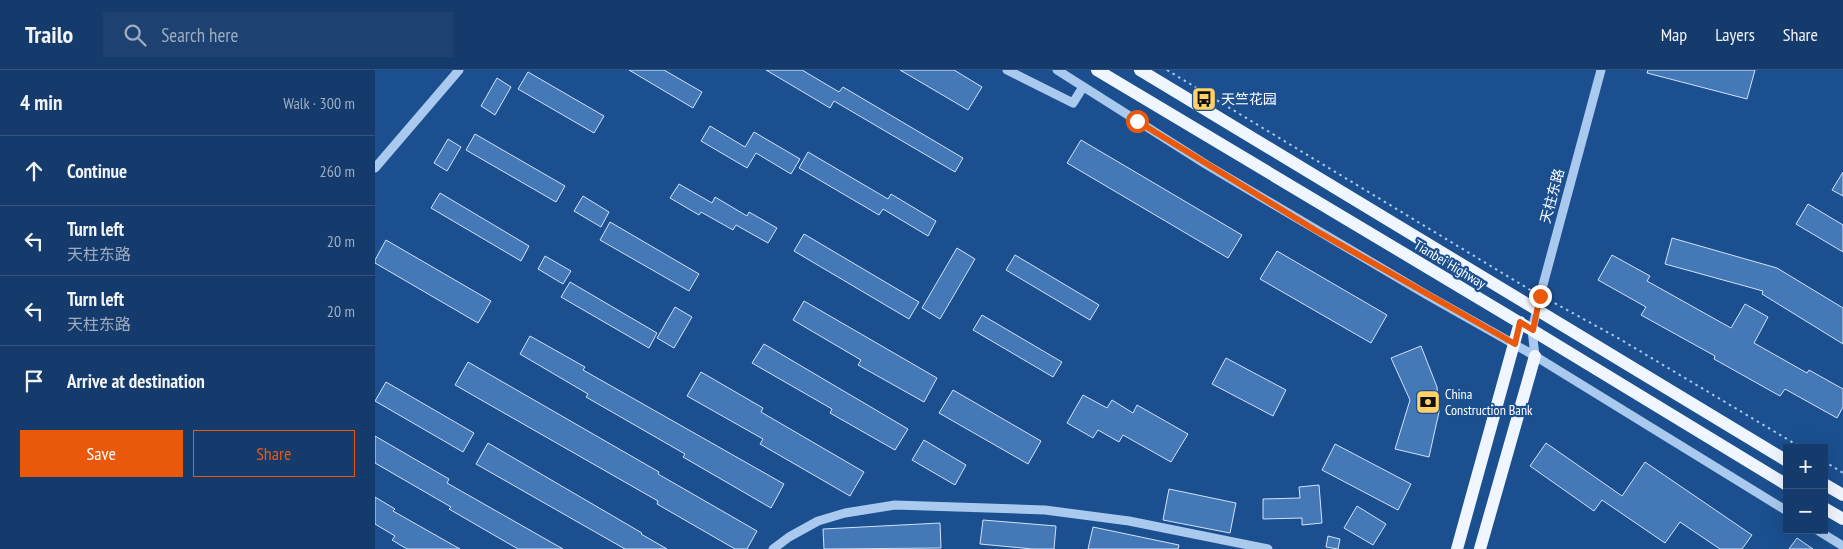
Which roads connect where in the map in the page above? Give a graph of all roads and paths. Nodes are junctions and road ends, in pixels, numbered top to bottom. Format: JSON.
{"nodes":[{"id":1,"x":1007,"y":70,"type":"edge"},
{"id":2,"x":1057,"y":70,"type":"edge"},
{"id":3,"x":1097,"y":70,"type":"edge"},
{"id":4,"x":1139,"y":70,"type":"edge"},
{"id":5,"x":1167,"y":70,"type":"edge"},
{"id":6,"x":1601,"y":70,"type":"edge"},
{"id":7,"x":456,"y":71,"type":"edge"},
{"id":8,"x":1083,"y":87,"type":"junction"},
{"id":9,"x":375,"y":168,"type":"edge"},
{"id":10,"x":1540,"y":296,"type":"junction"},
{"id":11,"x":1538,"y":311,"type":"junction"},
{"id":12,"x":1520,"y":322,"type":"junction"},
{"id":13,"x":1533,"y":330,"type":"junction"},
{"id":14,"x":1515,"y":344,"type":"junction"},
{"id":15,"x":1535,"y":356,"type":"junction"},
{"id":16,"x":1795,"y":444,"type":"edge"},
{"id":17,"x":1783,"y":459,"type":"edge"},
{"id":18,"x":1828,"y":464,"type":"edge"},
{"id":19,"x":1843,"y":473,"type":"edge"},
{"id":20,"x":1783,"y":483,"type":"edge"},
{"id":21,"x":1828,"y":486,"type":"edge"},
{"id":22,"x":1843,"y":495,"type":"edge"},
{"id":23,"x":1783,"y":509,"type":"edge"},
{"id":24,"x":1828,"y":510,"type":"edge"},
{"id":25,"x":1843,"y":519,"type":"edge"},
{"id":26,"x":1824,"y":534,"type":"edge"},
{"id":27,"x":1843,"y":546,"type":"edge"},
{"id":28,"x":773,"y":549,"type":"edge"},
{"id":29,"x":1268,"y":549,"type":"edge"},
{"id":30,"x":1457,"y":549,"type":"edge"},
{"id":31,"x":1481,"y":549,"type":"edge"}],
"edges":[{"from":1,"to":8,"type":"street"},
{"from":2,"to":8,"type":"street"},
{"from":3,"to":12,"type":"main road","name":"Tianbei Highway"},
{"from":4,"to":11,"type":"main road","name":"Tianbei Highway"},
{"from":5,"to":10,"type":"path"},
{"from":6,"to":10,"type":"street","name":"天柱东路"},
{"from":7,"to":9,"type":"street"},
{"from":8,"to":14,"type":"street"},
{"from":10,"to":11,"type":"street","name":"天柱东路"},
{"from":10,"to":16,"type":"path"},
{"from":11,"to":13,"type":"street","name":"天柱东路"},
{"from":11,"to":17,"type":"main road","name":"Tianbei Highway"},
{"from":12,"to":13,"type":"main road","name":"Tianbei Highway"},
{"from":12,"to":14,"type":"main road"},
{"from":13,"to":15,"type":"street","name":"天柱东路"},
{"from":13,"to":20,"type":"main road","name":"Tianbei Highway"},
{"from":14,"to":15,"type":"street"},
{"from":14,"to":30,"type":"main road"},
{"from":15,"to":23,"type":"street"},
{"from":15,"to":31,"type":"main road"},
{"from":18,"to":19,"type":"path"},
{"from":21,"to":22,"type":"main road"},
{"from":24,"to":25,"type":"main road"},
{"from":26,"to":27,"type":"street"},
{"from":28,"to":29,"type":"street"}]}
